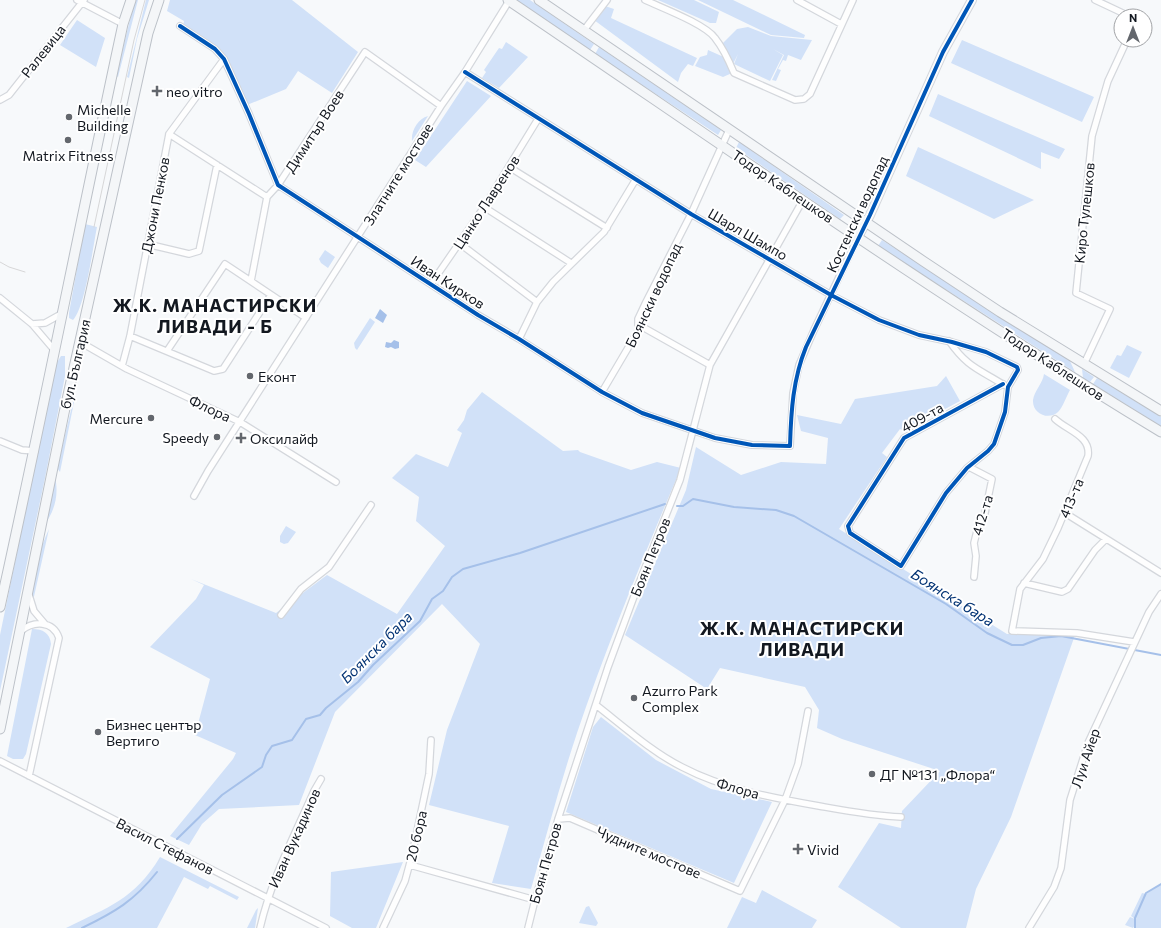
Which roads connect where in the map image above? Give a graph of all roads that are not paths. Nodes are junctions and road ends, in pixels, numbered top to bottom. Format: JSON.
{"nodes":[{"id":1,"x":131,"y":0,"type":"edge"},
{"id":2,"x":159,"y":0,"type":"edge"},
{"id":3,"x":508,"y":0,"type":"edge"},
{"id":4,"x":539,"y":0,"type":"edge"},
{"id":5,"x":607,"y":0,"type":"edge"},
{"id":6,"x":645,"y":0,"type":"edge"},
{"id":7,"x":797,"y":0,"type":"edge"},
{"id":8,"x":852,"y":0,"type":"edge"},
{"id":9,"x":972,"y":0,"type":"edge"},
{"id":10,"x":1095,"y":0,"type":"edge"},
{"id":11,"x":81,"y":1,"type":"edge"},
{"id":12,"x":1113,"y":8,"type":"edge"},
{"id":13,"x":123,"y":24,"type":"junction"},
{"id":14,"x":841,"y":24,"type":"junction"},
{"id":15,"x":180,"y":26,"type":"dead end"},
{"id":16,"x":584,"y":30,"type":"junction"},
{"id":17,"x":1123,"y":48,"type":"edge"},
{"id":18,"x":224,"y":59,"type":"junction"},
{"id":19,"x":465,"y":72,"type":"junction"},
{"id":20,"x":0,"y":100,"type":"edge"},
{"id":21,"x":441,"y":106,"type":"junction"},
{"id":22,"x":538,"y":118,"type":"junction"},
{"id":23,"x":729,"y":130,"type":"junction"},
{"id":24,"x":169,"y":134,"type":"junction"},
{"id":25,"x":722,"y":145,"type":"junction"},
{"id":26,"x":217,"y":165,"type":"junction"},
{"id":27,"x":509,"y":168,"type":"junction"},
{"id":28,"x":636,"y":179,"type":"junction"},
{"id":29,"x":278,"y":185,"type":"junction"},
{"id":30,"x":267,"y":197,"type":"junction"},
{"id":31,"x":803,"y":200,"type":"junction"},
{"id":32,"x":484,"y":207,"type":"junction"},
{"id":33,"x":691,"y":214,"type":"junction"},
{"id":34,"x":866,"y":223,"type":"junction"},
{"id":35,"x":607,"y":228,"type":"junction"},
{"id":36,"x":359,"y":236,"type":"junction"},
{"id":37,"x":858,"y":238,"type":"junction"},
{"id":38,"x":459,"y":243,"type":"junction"},
{"id":39,"x":147,"y":244,"type":"junction"},
{"id":40,"x":769,"y":260,"type":"junction"},
{"id":41,"x":571,"y":263,"type":"junction"},
{"id":42,"x":251,"y":281,"type":"junction"},
{"id":43,"x":431,"y":284,"type":"junction"},
{"id":44,"x":271,"y":295,"type":"junction"},
{"id":45,"x":831,"y":295,"type":"junction"},
{"id":46,"x":0,"y":298,"type":"edge"},
{"id":47,"x":537,"y":302,"type":"junction"},
{"id":48,"x":63,"y":313,"type":"junction"},
{"id":49,"x":306,"y":318,"type":"junction"},
{"id":50,"x":32,"y":324,"type":"junction"},
{"id":51,"x":639,"y":325,"type":"junction"},
{"id":52,"x":130,"y":336,"type":"junction"},
{"id":53,"x":520,"y":339,"type":"junction"},
{"id":54,"x":949,"y":341,"type":"junction"},
{"id":55,"x":80,"y":342,"type":"junction"},
{"id":56,"x":55,"y":351,"type":"junction"},
{"id":57,"x":167,"y":351,"type":"junction"},
{"id":58,"x":1084,"y":364,"type":"junction"},
{"id":59,"x":710,"y":365,"type":"junction"},
{"id":60,"x":122,"y":366,"type":"junction"},
{"id":61,"x":1005,"y":386,"type":"junction"},
{"id":62,"x":602,"y":392,"type":"junction"},
{"id":63,"x":1161,"y":411,"type":"edge"},
{"id":64,"x":1055,"y":419,"type":"dead end"},
{"id":65,"x":240,"y":422,"type":"junction"},
{"id":66,"x":693,"y":432,"type":"junction"},
{"id":67,"x":1161,"y":432,"type":"edge"},
{"id":68,"x":0,"y":441,"type":"edge"},
{"id":69,"x":790,"y":446,"type":"joint"},
{"id":70,"x":35,"y":451,"type":"junction"},
{"id":71,"x":969,"y":467,"type":"junction"},
{"id":72,"x":336,"y":482,"type":"dead end"},
{"id":73,"x":194,"y":496,"type":"dead end"},
{"id":74,"x":371,"y":505,"type":"dead end"},
{"id":75,"x":1065,"y":513,"type":"junction"},
{"id":76,"x":1106,"y":540,"type":"junction"},
{"id":77,"x":1161,"y":573,"type":"edge"},
{"id":78,"x":974,"y":577,"type":"dead end"},
{"id":79,"x":1024,"y":583,"type":"junction"},
{"id":80,"x":3,"y":587,"type":"edge"},
{"id":81,"x":28,"y":594,"type":"junction"},
{"id":82,"x":1161,"y":594,"type":"edge"},
{"id":83,"x":0,"y":607,"type":"edge"},
{"id":84,"x":281,"y":615,"type":"dead end"},
{"id":85,"x":45,"y":624,"type":"junction"},
{"id":86,"x":21,"y":631,"type":"junction"},
{"id":87,"x":1132,"y":647,"type":"junction"},
{"id":88,"x":596,"y":705,"type":"junction"},
{"id":89,"x":808,"y":711,"type":"dead end"},
{"id":90,"x":1,"y":727,"type":"edge"},
{"id":91,"x":431,"y":740,"type":"dead end"},
{"id":92,"x":3,"y":762,"type":"edge"},
{"id":93,"x":29,"y":776,"type":"junction"},
{"id":94,"x":321,"y":779,"type":"dead end"},
{"id":95,"x":785,"y":800,"type":"junction"},
{"id":96,"x":901,"y":816,"type":"dead end"},
{"id":97,"x":558,"y":819,"type":"junction"},
{"id":98,"x":410,"y":865,"type":"junction"},
{"id":99,"x":268,"y":898,"type":"junction"},
{"id":100,"x":535,"y":900,"type":"junction"},
{"id":101,"x":260,"y":928,"type":"edge"},
{"id":102,"x":326,"y":928,"type":"edge"},
{"id":103,"x":383,"y":928,"type":"edge"},
{"id":104,"x":528,"y":928,"type":"edge"},
{"id":105,"x":1029,"y":928,"type":"edge"}],
"edges":[{"from":1,"to":13,"type":"main road","name":"бул. България"},
{"from":2,"to":55,"type":"main road","name":"бул. България"},
{"from":3,"to":19,"type":"street","name":"Златните мостове"},
{"from":3,"to":25,"type":"main road","name":"Тодор Каблешков"},
{"from":4,"to":16,"type":"main road","name":"Тодор Каблешков"},
{"from":5,"to":16,"type":"street"},
{"from":6,"to":14,"type":"street"},
{"from":7,"to":14,"type":"street"},
{"from":8,"to":14,"type":"street"},
{"from":9,"to":34,"type":"street","name":"Костенски водопад"},
{"from":10,"to":12,"type":"street"},
{"from":11,"to":13,"type":"street"},
{"from":11,"to":20,"type":"street","name":"Ралевица"},
{"from":13,"to":48,"type":"main road","name":"бул. България"},
{"from":15,"to":18,"type":"street"},
{"from":16,"to":23,"type":"main road","name":"Тодор Каблешков"},
{"from":17,"to":58,"type":"street","name":"Киро Тулешков"},
{"from":18,"to":24,"type":"street","name":"Джони Пенков"},
{"from":18,"to":29,"type":"street"},
{"from":19,"to":21,"type":"street","name":"Златните мостове"},
{"from":19,"to":22,"type":"street","name":"Шарл Шампо"},
{"from":21,"to":29,"type":"street","name":"Димитър Воев"},
{"from":21,"to":36,"type":"street","name":"Златните мостове"},
{"from":22,"to":27,"type":"street","name":"Цанко Лавренов"},
{"from":22,"to":28,"type":"street","name":"Шарл Шампо"},
{"from":23,"to":25,"type":"street","name":"Боянски водопад"},
{"from":23,"to":34,"type":"main road","name":"Тодор Каблешков"},
{"from":24,"to":26,"type":"street"},
{"from":24,"to":39,"type":"street","name":"Джони Пенков"},
{"from":25,"to":31,"type":"main road","name":"Тодор Каблешков"},
{"from":25,"to":33,"type":"street","name":"Боянски водопад"},
{"from":26,"to":30,"type":"street"},
{"from":26,"to":39,"type":"street"},
{"from":27,"to":32,"type":"street","name":"Цанко Лавренов"},
{"from":27,"to":35,"type":"street"},
{"from":28,"to":33,"type":"street","name":"Шарл Шампо"},
{"from":28,"to":35,"type":"street"},
{"from":29,"to":30,"type":"street","name":"Димитър Воев"},
{"from":29,"to":36,"type":"street","name":"Иван Кирков"},
{"from":30,"to":42,"type":"street"},
{"from":31,"to":37,"type":"main road","name":"Тодор Каблешков"},
{"from":31,"to":40,"type":"street","name":"Боян Петров"},
{"from":32,"to":38,"type":"street","name":"Цанко Лавренов"},
{"from":32,"to":41,"type":"street"},
{"from":33,"to":40,"type":"street","name":"Шарл Шампо"},
{"from":33,"to":51,"type":"street","name":"Боянски водопад"},
{"from":34,"to":37,"type":"street","name":"Костенски водопад"},
{"from":34,"to":58,"type":"main road","name":"Тодор Каблешков"},
{"from":35,"to":41,"type":"street"},
{"from":36,"to":43,"type":"street","name":"Иван Кирков"},
{"from":36,"to":49,"type":"street","name":"Златните мостове"},
{"from":37,"to":45,"type":"street","name":"Костенски водопад"},
{"from":37,"to":67,"type":"main road","name":"Тодор Каблешков"},
{"from":38,"to":43,"type":"street","name":"Цанко Лавренов"},
{"from":38,"to":47,"type":"street"},
{"from":39,"to":52,"type":"street","name":"Джони Пенков"},
{"from":40,"to":45,"type":"street","name":"Шарл Шампо"},
{"from":40,"to":59,"type":"street","name":"Боян Петров"},
{"from":41,"to":47,"type":"street"},
{"from":42,"to":44,"type":"street"},
{"from":42,"to":57,"type":"street"},
{"from":43,"to":53,"type":"street","name":"Иван Кирков"},
{"from":44,"to":49,"type":"street"},
{"from":44,"to":57,"type":"street"},
{"from":45,"to":54,"type":"street","name":"Шарл Шампо"},
{"from":45,"to":69,"type":"street","name":"Костенски водопад"},
{"from":46,"to":50,"type":"street"},
{"from":47,"to":53,"type":"street"},
{"from":48,"to":50,"type":"street"},
{"from":48,"to":56,"type":"main road","name":"бул. България"},
{"from":49,"to":65,"type":"street","name":"Златните мостове"},
{"from":50,"to":56,"type":"street"},
{"from":51,"to":59,"type":"street"},
{"from":51,"to":62,"type":"street","name":"Боянски водопад"},
{"from":52,"to":57,"type":"street"},
{"from":52,"to":60,"type":"street","name":"Джони Пенков"},
{"from":53,"to":62,"type":"street","name":"Иван Кирков"},
{"from":54,"to":61,"type":"street"},
{"from":54,"to":61,"type":"street","name":"Шарл Шампо"},
{"from":55,"to":60,"type":"street","name":"Флора"},
{"from":55,"to":81,"type":"main road","name":"бул. България"},
{"from":56,"to":70,"type":"main road","name":"бул. България"},
{"from":58,"to":63,"type":"main road","name":"Тодор Каблешков"},
{"from":59,"to":66,"type":"street","name":"Боян Петров"},
{"from":60,"to":65,"type":"street","name":"Флора"},
{"from":61,"to":71,"type":"street"},
{"from":61,"to":71,"type":"street","name":"409-та"},
{"from":62,"to":66,"type":"street","name":"Иван Кирков"},
{"from":64,"to":75,"type":"street","name":"413-та"},
{"from":65,"to":72,"type":"street","name":"Флора"},
{"from":65,"to":73,"type":"street","name":"Златните мостове"},
{"from":66,"to":69,"type":"street","name":"Иван Кирков"},
{"from":66,"to":88,"type":"street","name":"Боян Петров"},
{"from":68,"to":70,"type":"street"},
{"from":70,"to":80,"type":"main road","name":"бул. България"},
{"from":71,"to":78,"type":"street","name":"412-та"},
{"from":74,"to":84,"type":"street"},
{"from":75,"to":76,"type":"street"},
{"from":75,"to":79,"type":"street","name":"413-та"},
{"from":76,"to":77,"type":"street"},
{"from":76,"to":79,"type":"street"},
{"from":79,"to":87,"type":"street","name":"413-та"},
{"from":80,"to":83,"type":"main road","name":"бул. България"},
{"from":81,"to":85,"type":"street"},
{"from":81,"to":86,"type":"main road","name":"бул. България"},
{"from":82,"to":87,"type":"street","name":"Луи Айер"},
{"from":85,"to":86,"type":"street"},
{"from":85,"to":93,"type":"street"},
{"from":86,"to":90,"type":"main road","name":"бул. България"},
{"from":87,"to":105,"type":"street","name":"Луи Айер"},
{"from":88,"to":95,"type":"street","name":"Флора"},
{"from":88,"to":97,"type":"street","name":"Боян Петров"},
{"from":89,"to":95,"type":"street"},
{"from":91,"to":98,"type":"street","name":"20 бора"},
{"from":92,"to":93,"type":"street","name":"Васил Стефанов"},
{"from":93,"to":99,"type":"street","name":"Васил Стефанов"},
{"from":94,"to":99,"type":"street","name":"Иван Вукадинов"},
{"from":95,"to":96,"type":"street","name":"Флора"},
{"from":95,"to":97,"type":"street","name":"Чудните мостове"},
{"from":97,"to":100,"type":"street","name":"Боян Петров"},
{"from":98,"to":100,"type":"street"},
{"from":98,"to":103,"type":"street","name":"20 бора"},
{"from":99,"to":101,"type":"street","name":"Иван Вукадинов"},
{"from":99,"to":102,"type":"street","name":"Васил Стефанов"},
{"from":100,"to":104,"type":"street","name":"Боян Петров"}]}
